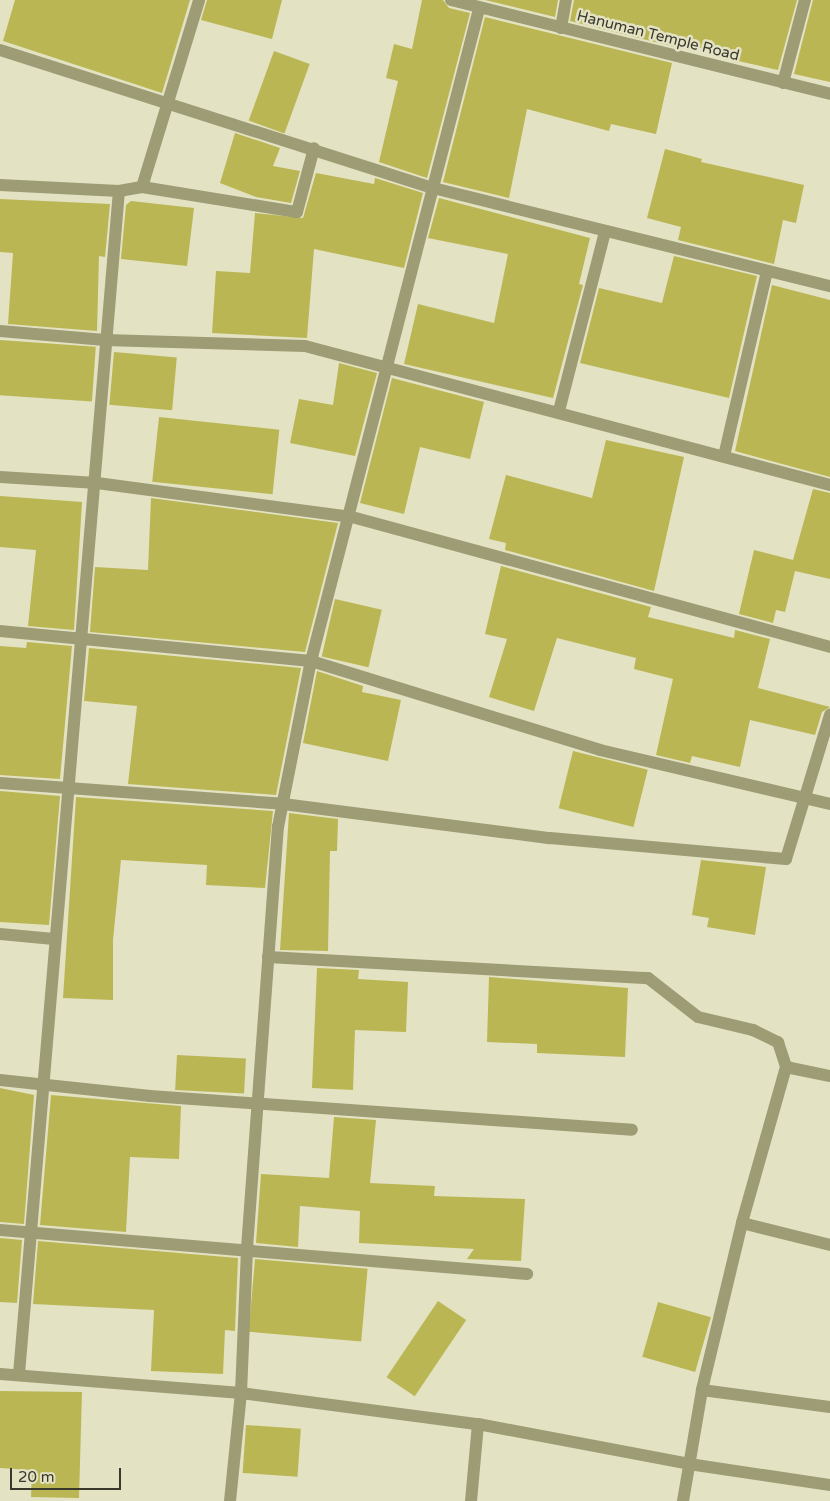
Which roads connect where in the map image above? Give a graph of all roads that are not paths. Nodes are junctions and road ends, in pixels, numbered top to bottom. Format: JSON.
{"nodes":[{"id":1,"x":199,"y":0,"type":"edge"},
{"id":2,"x":450,"y":0,"type":"edge"},
{"id":3,"x":566,"y":0,"type":"edge"},
{"id":4,"x":805,"y":0,"type":"edge"},
{"id":5,"x":479,"y":8,"type":"junction"},
{"id":6,"x":561,"y":28,"type":"junction"},
{"id":7,"x":0,"y":50,"type":"edge"},
{"id":8,"x":783,"y":83,"type":"junction"},
{"id":9,"x":830,"y":94,"type":"edge"},
{"id":10,"x":167,"y":102,"type":"junction"},
{"id":11,"x":314,"y":148,"type":"junction"},
{"id":12,"x":0,"y":185,"type":"edge"},
{"id":13,"x":142,"y":187,"type":"junction"},
{"id":14,"x":433,"y":188,"type":"junction"},
{"id":15,"x":119,"y":191,"type":"junction"},
{"id":16,"x":605,"y":232,"type":"junction"},
{"id":17,"x":766,"y":271,"type":"junction"},
{"id":18,"x":830,"y":286,"type":"edge"},
{"id":19,"x":0,"y":331,"type":"edge"},
{"id":20,"x":105,"y":340,"type":"junction"},
{"id":21,"x":388,"y":367,"type":"junction"},
{"id":22,"x":558,"y":411,"type":"junction"},
{"id":23,"x":724,"y":456,"type":"junction"},
{"id":24,"x":0,"y":477,"type":"edge"},
{"id":25,"x":97,"y":483,"type":"junction"},
{"id":26,"x":830,"y":485,"type":"edge"},
{"id":27,"x":352,"y":517,"type":"junction"},
{"id":28,"x":0,"y":631,"type":"edge"},
{"id":29,"x":82,"y":639,"type":"junction"},
{"id":30,"x":830,"y":647,"type":"edge"},
{"id":31,"x":311,"y":661,"type":"junction"},
{"id":32,"x":830,"y":715,"type":"edge"},
{"id":33,"x":0,"y":782,"type":"edge"},
{"id":34,"x":69,"y":789,"type":"junction"},
{"id":35,"x":807,"y":798,"type":"junction"},
{"id":36,"x":283,"y":804,"type":"junction"},
{"id":37,"x":830,"y":804,"type":"edge"},
{"id":38,"x":0,"y":934,"type":"edge"},
{"id":39,"x":54,"y":939,"type":"junction"},
{"id":40,"x":268,"y":957,"type":"junction"},
{"id":41,"x":786,"y":1067,"type":"junction"},
{"id":42,"x":830,"y":1076,"type":"edge"},
{"id":43,"x":0,"y":1080,"type":"edge"},
{"id":44,"x":41,"y":1082,"type":"junction"},
{"id":45,"x":257,"y":1104,"type":"junction"},
{"id":46,"x":632,"y":1130,"type":"dead end"},
{"id":47,"x":742,"y":1223,"type":"junction"},
{"id":48,"x":0,"y":1230,"type":"edge"},
{"id":49,"x":28,"y":1232,"type":"junction"},
{"id":50,"x":830,"y":1245,"type":"edge"},
{"id":51,"x":247,"y":1248,"type":"junction"},
{"id":52,"x":528,"y":1274,"type":"dead end"},
{"id":53,"x":0,"y":1374,"type":"edge"},
{"id":54,"x":19,"y":1374,"type":"junction"},
{"id":55,"x":702,"y":1390,"type":"junction"},
{"id":56,"x":241,"y":1392,"type":"junction"},
{"id":57,"x":830,"y":1407,"type":"edge"},
{"id":58,"x":478,"y":1424,"type":"junction"},
{"id":59,"x":689,"y":1464,"type":"junction"},
{"id":60,"x":830,"y":1485,"type":"edge"},
{"id":61,"x":230,"y":1501,"type":"edge"},
{"id":62,"x":471,"y":1501,"type":"edge"},
{"id":63,"x":683,"y":1501,"type":"edge"}],
"edges":[{"from":1,"to":10,"type":"street"},
{"from":2,"to":5,"type":"street","name":"Hanuman Temple Road"},
{"from":3,"to":6,"type":"street"},
{"from":4,"to":8,"type":"street"},
{"from":5,"to":6,"type":"street","name":"Hanuman Temple Road"},
{"from":5,"to":14,"type":"street"},
{"from":6,"to":8,"type":"street","name":"Hanuman Temple Road"},
{"from":7,"to":10,"type":"street"},
{"from":8,"to":9,"type":"street","name":"Hanuman Temple Road"},
{"from":10,"to":11,"type":"street"},
{"from":10,"to":13,"type":"street"},
{"from":11,"to":13,"type":"street"},
{"from":11,"to":14,"type":"street"},
{"from":12,"to":15,"type":"street"},
{"from":13,"to":15,"type":"street"},
{"from":14,"to":16,"type":"street"},
{"from":14,"to":21,"type":"street"},
{"from":15,"to":20,"type":"street"},
{"from":16,"to":17,"type":"street"},
{"from":16,"to":22,"type":"street"},
{"from":17,"to":18,"type":"street"},
{"from":17,"to":23,"type":"street"},
{"from":19,"to":20,"type":"street"},
{"from":20,"to":21,"type":"street"},
{"from":20,"to":25,"type":"street"},
{"from":21,"to":22,"type":"street"},
{"from":21,"to":27,"type":"street"},
{"from":22,"to":23,"type":"street"},
{"from":23,"to":26,"type":"street"},
{"from":24,"to":25,"type":"street"},
{"from":25,"to":27,"type":"street"},
{"from":25,"to":29,"type":"street"},
{"from":27,"to":30,"type":"street"},
{"from":27,"to":31,"type":"street"},
{"from":28,"to":29,"type":"street"},
{"from":29,"to":31,"type":"street"},
{"from":29,"to":34,"type":"street"},
{"from":31,"to":35,"type":"street"},
{"from":31,"to":36,"type":"street"},
{"from":32,"to":35,"type":"street"},
{"from":33,"to":34,"type":"street"},
{"from":34,"to":36,"type":"street"},
{"from":34,"to":39,"type":"street"},
{"from":35,"to":36,"type":"street"},
{"from":35,"to":37,"type":"street"},
{"from":36,"to":40,"type":"street"},
{"from":38,"to":39,"type":"street"},
{"from":39,"to":44,"type":"street"},
{"from":40,"to":41,"type":"street"},
{"from":40,"to":45,"type":"street"},
{"from":41,"to":42,"type":"street"},
{"from":41,"to":47,"type":"street"},
{"from":43,"to":44,"type":"street"},
{"from":44,"to":45,"type":"street"},
{"from":44,"to":49,"type":"street"},
{"from":45,"to":46,"type":"street"},
{"from":45,"to":51,"type":"street"},
{"from":47,"to":50,"type":"street"},
{"from":47,"to":55,"type":"street"},
{"from":48,"to":49,"type":"street"},
{"from":49,"to":51,"type":"street"},
{"from":49,"to":54,"type":"street"},
{"from":51,"to":52,"type":"street"},
{"from":51,"to":56,"type":"street"},
{"from":53,"to":54,"type":"street"},
{"from":54,"to":56,"type":"street"},
{"from":55,"to":57,"type":"street"},
{"from":55,"to":59,"type":"street"},
{"from":56,"to":58,"type":"street"},
{"from":56,"to":61,"type":"street"},
{"from":58,"to":59,"type":"street"},
{"from":58,"to":62,"type":"street"},
{"from":59,"to":60,"type":"street"},
{"from":59,"to":63,"type":"street"}]}
